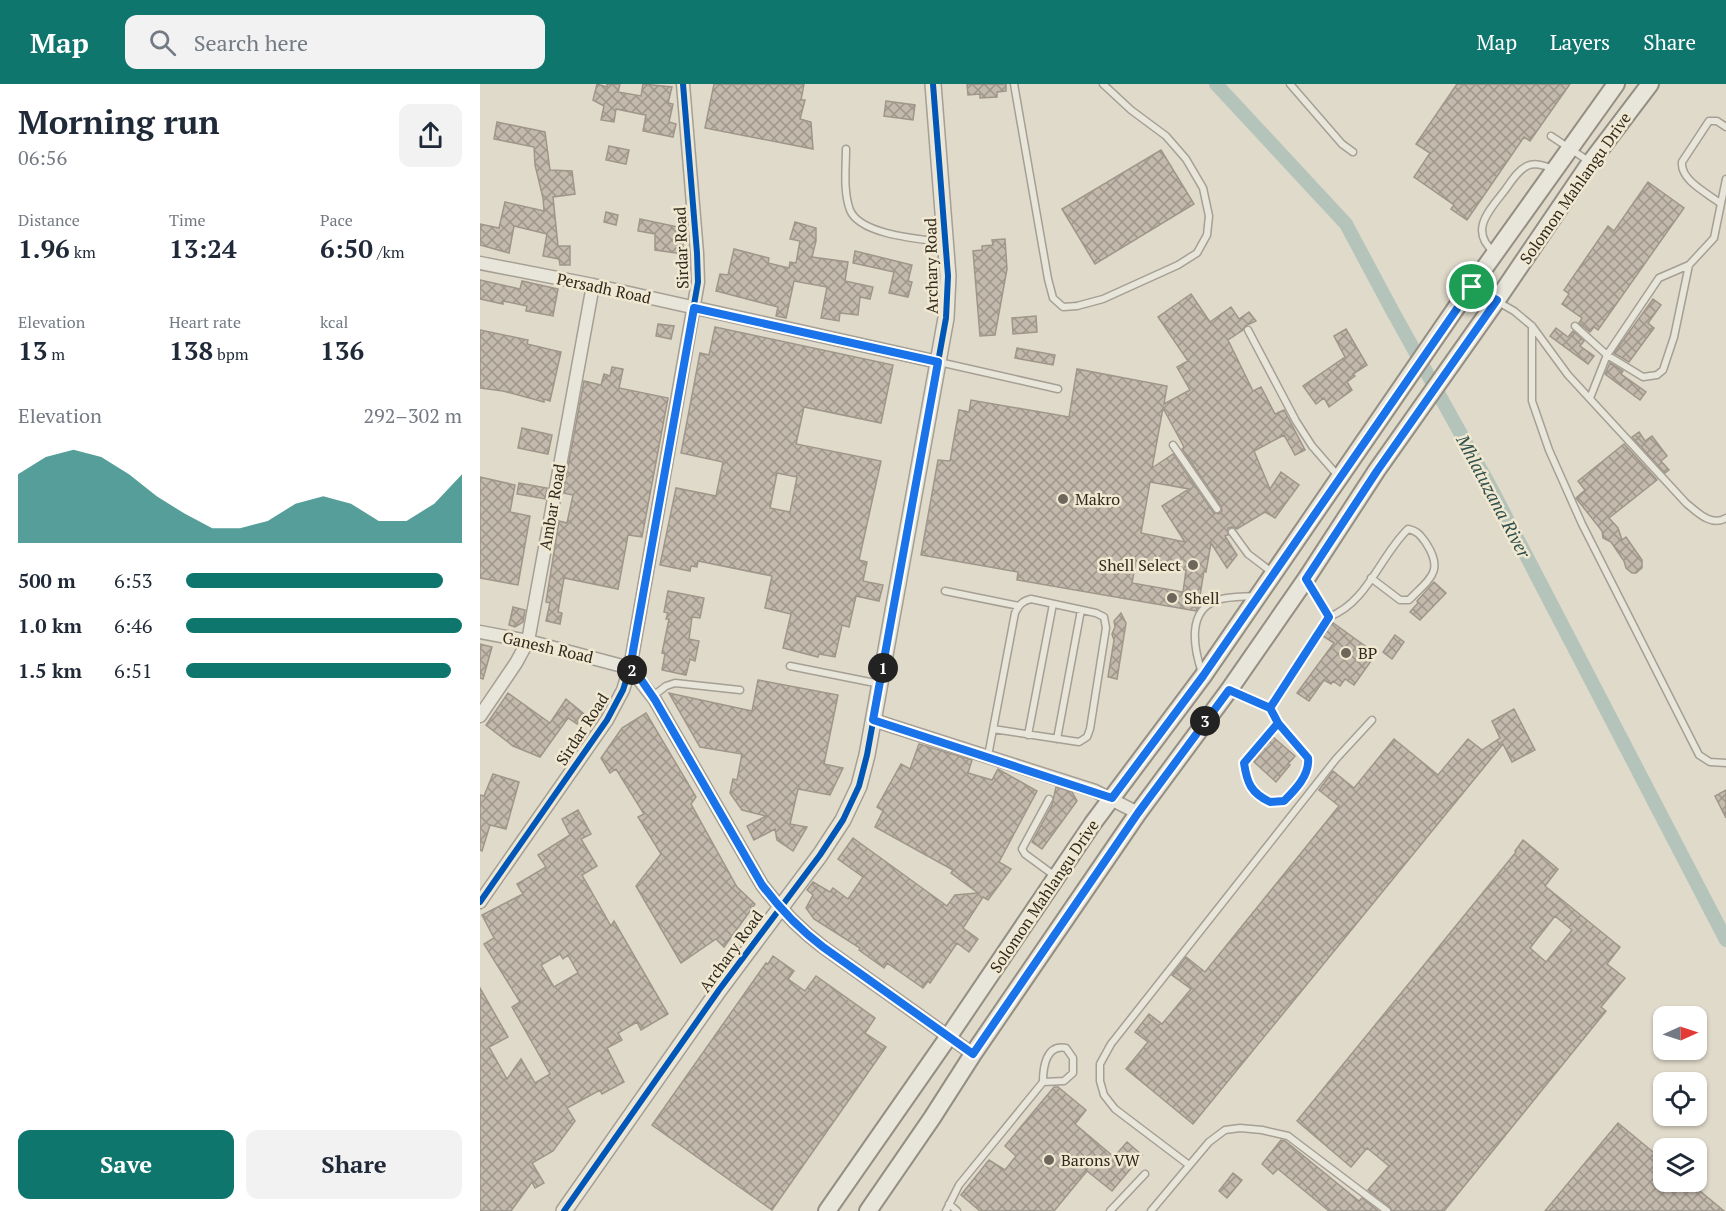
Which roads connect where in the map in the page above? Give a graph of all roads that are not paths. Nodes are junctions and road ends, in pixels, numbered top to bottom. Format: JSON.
{"nodes":[{"id":1,"x":683,"y":84,"type":"edge"},
{"id":2,"x":933,"y":84,"type":"edge"},
{"id":3,"x":1014,"y":84,"type":"edge"},
{"id":4,"x":1103,"y":84,"type":"edge"},
{"id":5,"x":1290,"y":84,"type":"edge"},
{"id":6,"x":1617,"y":84,"type":"edge"},
{"id":7,"x":1650,"y":84,"type":"edge"},
{"id":8,"x":1726,"y":127,"type":"edge"},
{"id":9,"x":1551,"y":136,"type":"dead end"},
{"id":10,"x":846,"y":149,"type":"dead end"},
{"id":11,"x":1571,"y":149,"type":"junction"},
{"id":12,"x":1353,"y":152,"type":"dead end"},
{"id":13,"x":1590,"y":163,"type":"junction"},
{"id":14,"x":1556,"y":170,"type":"junction"},
{"id":15,"x":1726,"y":179,"type":"edge"},
{"id":16,"x":1720,"y":203,"type":"junction"},
{"id":17,"x":946,"y":243,"type":"junction"},
{"id":18,"x":1496,"y":254,"type":"junction"},
{"id":19,"x":480,"y":262,"type":"edge"},
{"id":20,"x":1689,"y":266,"type":"junction"},
{"id":21,"x":593,"y":285,"type":"junction"},
{"id":22,"x":1472,"y":287,"type":"junction"},
{"id":23,"x":1497,"y":300,"type":"junction"},
{"id":24,"x":694,"y":308,"type":"junction"},
{"id":25,"x":1532,"y":326,"type":"junction"},
{"id":26,"x":1575,"y":326,"type":"dead end"},
{"id":27,"x":1248,"y":330,"type":"dead end"},
{"id":28,"x":1607,"y":355,"type":"junction"},
{"id":29,"x":938,"y":362,"type":"junction"},
{"id":30,"x":1058,"y":388,"type":"dead end"},
{"id":31,"x":1590,"y":398,"type":"junction"},
{"id":32,"x":1173,"y":445,"type":"dead end"},
{"id":33,"x":1339,"y":477,"type":"junction"},
{"id":34,"x":1217,"y":509,"type":"dead end"},
{"id":35,"x":1726,"y":518,"type":"edge"},
{"id":36,"x":1232,"y":532,"type":"dead end"},
{"id":37,"x":1273,"y":573,"type":"junction"},
{"id":38,"x":1371,"y":578,"type":"junction"},
{"id":39,"x":1306,"y":579,"type":"junction"},
{"id":40,"x":945,"y":591,"type":"dead end"},
{"id":41,"x":1258,"y":596,"type":"junction"},
{"id":42,"x":1053,"y":604,"type":"junction"},
{"id":43,"x":1019,"y":606,"type":"junction"},
{"id":44,"x":1081,"y":610,"type":"junction"},
{"id":45,"x":1329,"y":617,"type":"junction"},
{"id":46,"x":480,"y":632,"type":"edge"},
{"id":47,"x":528,"y":641,"type":"junction"},
{"id":48,"x":790,"y":666,"type":"dead end"},
{"id":49,"x":630,"y":668,"type":"junction"},
{"id":50,"x":1203,"y":676,"type":"junction"},
{"id":51,"x":880,"y":684,"type":"junction"},
{"id":52,"x":740,"y":690,"type":"dead end"},
{"id":53,"x":1229,"y":690,"type":"junction"},
{"id":54,"x":653,"y":696,"type":"junction"},
{"id":55,"x":1270,"y":708,"type":"junction"},
{"id":56,"x":480,"y":716,"type":"edge"},
{"id":57,"x":873,"y":720,"type":"junction"},
{"id":58,"x":1372,"y":720,"type":"dead end"},
{"id":59,"x":1278,"y":723,"type":"junction"},
{"id":60,"x":993,"y":729,"type":"junction"},
{"id":61,"x":1028,"y":735,"type":"junction"},
{"id":62,"x":1057,"y":739,"type":"junction"},
{"id":63,"x":988,"y":756,"type":"junction"},
{"id":64,"x":1726,"y":763,"type":"edge"},
{"id":65,"x":1112,"y":798,"type":"junction"},
{"id":66,"x":1049,"y":799,"type":"dead end"},
{"id":67,"x":1138,"y":813,"type":"junction"},
{"id":68,"x":1056,"y":876,"type":"junction"},
{"id":69,"x":480,"y":902,"type":"edge"},
{"id":70,"x":779,"y":908,"type":"junction"},
{"id":71,"x":950,"y":1036,"type":"junction"},
{"id":72,"x":973,"y":1054,"type":"junction"},
{"id":73,"x":1043,"y":1082,"type":"junction"},
{"id":74,"x":1190,"y":1165,"type":"junction"},
{"id":75,"x":1145,"y":1174,"type":"dead end"},
{"id":76,"x":878,"y":1204,"type":"edge"},
{"id":77,"x":948,"y":1208,"type":"edge"},
{"id":78,"x":564,"y":1211,"type":"edge"},
{"id":79,"x":827,"y":1211,"type":"edge"},
{"id":80,"x":868,"y":1211,"type":"edge"},
{"id":81,"x":957,"y":1211,"type":"edge"},
{"id":82,"x":1110,"y":1211,"type":"edge"},
{"id":83,"x":1151,"y":1211,"type":"edge"},
{"id":84,"x":1387,"y":1211,"type":"edge"}],
"edges":[{"from":1,"to":24,"type":"street","name":"Sirdar Road"},
{"from":2,"to":17,"type":"street","name":"Archary Road"},
{"from":3,"to":4,"type":"lane"},
{"from":5,"to":12,"type":"lane"},
{"from":6,"to":11,"type":"main road","name":"Solomon Mahlangu Drive"},
{"from":7,"to":13,"type":"main road","name":"Solomon Mahlangu Drive"},
{"from":8,"to":16,"type":"lane"},
{"from":9,"to":11,"type":"lane"},
{"from":10,"to":17,"type":"lane"},
{"from":11,"to":13,"type":"lane"},
{"from":11,"to":14,"type":"main road","name":"Solomon Mahlangu Drive"},
{"from":13,"to":23,"type":"main road","name":"Solomon Mahlangu Drive"},
{"from":14,"to":18,"type":"main road","name":"Solomon Mahlangu Drive"},
{"from":14,"to":18,"type":"lane"},
{"from":15,"to":16,"type":"lane"},
{"from":16,"to":20,"type":"lane"},
{"from":17,"to":29,"type":"street","name":"Archary Road"},
{"from":18,"to":22,"type":"main road","name":"Solomon Mahlangu Drive"},
{"from":19,"to":21,"type":"street","name":"Persadh Road"},
{"from":20,"to":28,"type":"lane"},
{"from":20,"to":28,"type":"lane"},
{"from":21,"to":24,"type":"street","name":"Persadh Road"},
{"from":21,"to":47,"type":"street","name":"Ambar Road"},
{"from":22,"to":23,"type":"lane"},
{"from":22,"to":33,"type":"main road","name":"Solomon Mahlangu Drive"},
{"from":23,"to":25,"type":"lane"},
{"from":23,"to":39,"type":"main road","name":"Solomon Mahlangu Drive"},
{"from":24,"to":29,"type":"street","name":"Persadh Road"},
{"from":24,"to":49,"type":"street","name":"Sirdar Road"},
{"from":25,"to":31,"type":"lane"},
{"from":25,"to":64,"type":"lane"},
{"from":26,"to":28,"type":"lane"},
{"from":27,"to":33,"type":"lane"},
{"from":28,"to":31,"type":"lane"},
{"from":29,"to":30,"type":"lane"},
{"from":29,"to":51,"type":"street","name":"Archary Road"},
{"from":31,"to":35,"type":"lane"},
{"from":32,"to":34,"type":"lane"},
{"from":33,"to":37,"type":"main road","name":"Solomon Mahlangu Drive"},
{"from":36,"to":37,"type":"lane"},
{"from":37,"to":41,"type":"main road","name":"Solomon Mahlangu Drive"},
{"from":38,"to":38,"type":"lane"},
{"from":38,"to":45,"type":"lane"},
{"from":39,"to":45,"type":"lane"},
{"from":39,"to":53,"type":"main road","name":"Solomon Mahlangu Drive"},
{"from":40,"to":43,"type":"lane"},
{"from":41,"to":50,"type":"main road","name":"Solomon Mahlangu Drive"},
{"from":41,"to":50,"type":"lane"},
{"from":42,"to":43,"type":"lane"},
{"from":42,"to":44,"type":"lane"},
{"from":42,"to":61,"type":"lane"},
{"from":43,"to":60,"type":"lane"},
{"from":44,"to":62,"type":"lane"},
{"from":44,"to":62,"type":"lane"},
{"from":45,"to":55,"type":"lane"},
{"from":46,"to":47,"type":"street","name":"Ganesh Road"},
{"from":47,"to":49,"type":"street","name":"Ganesh Road"},
{"from":47,"to":56,"type":"street","name":"Ambar Road"},
{"from":48,"to":51,"type":"lane"},
{"from":49,"to":54,"type":"street"},
{"from":49,"to":69,"type":"street","name":"Sirdar Road"},
{"from":50,"to":65,"type":"main road","name":"Solomon Mahlangu Drive"},
{"from":51,"to":57,"type":"street","name":"Archary Road"},
{"from":52,"to":54,"type":"lane"},
{"from":53,"to":55,"type":"lane"},
{"from":53,"to":67,"type":"main road","name":"Solomon Mahlangu Drive"},
{"from":54,"to":70,"type":"street"},
{"from":55,"to":59,"type":"lane"},
{"from":57,"to":63,"type":"street"},
{"from":57,"to":70,"type":"street","name":"Archary Road"},
{"from":58,"to":74,"type":"lane"},
{"from":59,"to":59,"type":"lane"},
{"from":60,"to":61,"type":"lane"},
{"from":60,"to":63,"type":"lane"},
{"from":61,"to":62,"type":"lane"},
{"from":63,"to":65,"type":"street"},
{"from":65,"to":67,"type":"street"},
{"from":65,"to":68,"type":"main road","name":"Solomon Mahlangu Drive"},
{"from":66,"to":68,"type":"lane"},
{"from":67,"to":72,"type":"main road","name":"Solomon Mahlangu Drive"},
{"from":68,"to":71,"type":"main road","name":"Solomon Mahlangu Drive"},
{"from":70,"to":71,"type":"street"},
{"from":70,"to":78,"type":"street","name":"Archary Road"},
{"from":71,"to":72,"type":"street"},
{"from":71,"to":79,"type":"main road","name":"Solomon Mahlangu Drive"},
{"from":72,"to":76,"type":"main road","name":"Solomon Mahlangu Drive"},
{"from":73,"to":73,"type":"lane"},
{"from":73,"to":77,"type":"lane"},
{"from":74,"to":83,"type":"lane"},
{"from":74,"to":84,"type":"lane"},
{"from":75,"to":82,"type":"lane"},
{"from":76,"to":80,"type":"main road","name":"Solomon Mahlangu Drive"},
{"from":77,"to":81,"type":"lane"}]}
